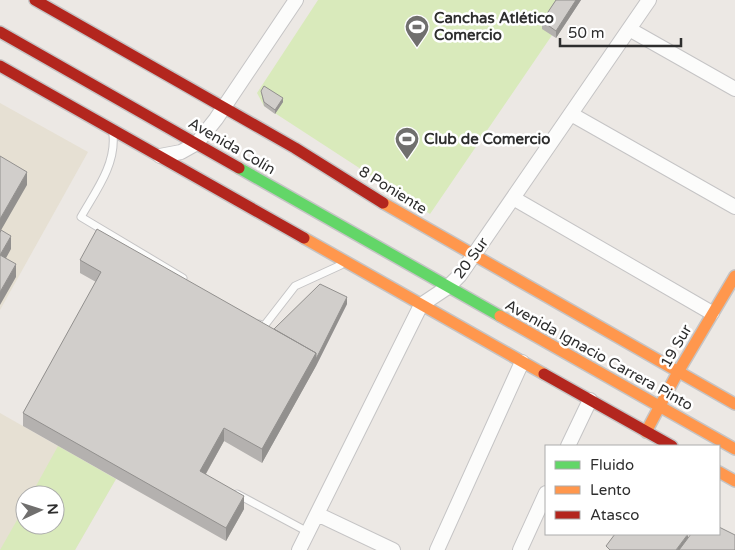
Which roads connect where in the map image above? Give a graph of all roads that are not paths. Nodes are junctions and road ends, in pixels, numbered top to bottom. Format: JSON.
{"nodes":[{"id":1,"x":35,"y":0,"type":"edge"},
{"id":2,"x":296,"y":0,"type":"edge"},
{"id":3,"x":649,"y":0,"type":"edge"},
{"id":4,"x":629,"y":29,"type":"junction"},
{"id":5,"x":0,"y":32,"type":"edge"},
{"id":6,"x":0,"y":66,"type":"edge"},
{"id":7,"x":735,"y":89,"type":"edge"},
{"id":8,"x":223,"y":107,"type":"junction"},
{"id":9,"x":571,"y":114,"type":"junction"},
{"id":10,"x":113,"y":130,"type":"junction"},
{"id":11,"x":197,"y":143,"type":"junction"},
{"id":12,"x":158,"y":156,"type":"junction"},
{"id":13,"x":513,"y":198,"type":"junction"},
{"id":14,"x":735,"y":207,"type":"edge"},
{"id":15,"x":473,"y":256,"type":"junction"},
{"id":16,"x":346,"y":262,"type":"junction"},
{"id":17,"x":735,"y":276,"type":"edge"},
{"id":18,"x":189,"y":282,"type":"edge"},
{"id":19,"x":448,"y":287,"type":"junction"},
{"id":20,"x":421,"y":305,"type":"junction"},
{"id":21,"x":712,"y":313,"type":"junction"},
{"id":22,"x":256,"y":321,"type":"edge"},
{"id":23,"x":522,"y":362,"type":"junction"},
{"id":24,"x":678,"y":372,"type":"junction"},
{"id":25,"x":590,"y":400,"type":"junction"},
{"id":26,"x":735,"y":404,"type":"edge"},
{"id":27,"x":659,"y":406,"type":"junction"},
{"id":28,"x":646,"y":432,"type":"junction"},
{"id":29,"x":568,"y":445,"type":"edge"},
{"id":30,"x":670,"y":445,"type":"edge"},
{"id":31,"x":735,"y":449,"type":"edge"},
{"id":32,"x":720,"y":473,"type":"edge"},
{"id":33,"x":735,"y":481,"type":"edge"},
{"id":34,"x":227,"y":488,"type":"edge"},
{"id":35,"x":545,"y":495,"type":"edge"},
{"id":36,"x":317,"y":514,"type":"junction"},
{"id":37,"x":308,"y":532,"type":"junction"},
{"id":38,"x":299,"y":550,"type":"edge"},
{"id":39,"x":393,"y":550,"type":"edge"},
{"id":40,"x":437,"y":550,"type":"edge"},
{"id":41,"x":520,"y":550,"type":"edge"}],
"edges":[{"from":1,"to":8,"type":"main road","name":"8 Poniente"},
{"from":2,"to":8,"type":"street"},
{"from":3,"to":4,"type":"street","name":"20 Sur"},
{"from":4,"to":7,"type":"street"},
{"from":4,"to":9,"type":"street","name":"20 Sur"},
{"from":5,"to":11,"type":"main road","name":"Avenida Colín"},
{"from":6,"to":10,"type":"main road"},
{"from":8,"to":11,"type":"street"},
{"from":8,"to":15,"type":"main road","name":"8 Poniente"},
{"from":9,"to":13,"type":"street","name":"20 Sur"},
{"from":9,"to":14,"type":"street"},
{"from":10,"to":12,"type":"main road"},
{"from":10,"to":18,"type":"lane"},
{"from":11,"to":12,"type":"street"},
{"from":11,"to":19,"type":"main road","name":"Avenida Colín"},
{"from":12,"to":16,"type":"main road"},
{"from":13,"to":15,"type":"street","name":"20 Sur"},
{"from":13,"to":21,"type":"street"},
{"from":15,"to":19,"type":"street","name":"20 Sur"},
{"from":15,"to":24,"type":"main road","name":"8 Poniente"},
{"from":16,"to":20,"type":"main road"},
{"from":16,"to":22,"type":"lane"},
{"from":17,"to":21,"type":"main road","name":"19 Sur"},
{"from":19,"to":20,"type":"street","name":"20 Sur"},
{"from":19,"to":27,"type":"main road","name":"Avenida Ignacio Carrera Pinto"},
{"from":20,"to":23,"type":"main road"},
{"from":20,"to":36,"type":"street","name":"20 Sur"},
{"from":21,"to":24,"type":"main road","name":"19 Sur"},
{"from":23,"to":25,"type":"main road"},
{"from":23,"to":40,"type":"street"},
{"from":24,"to":26,"type":"main road","name":"8 Poniente"},
{"from":24,"to":27,"type":"main road","name":"19 Sur"},
{"from":25,"to":28,"type":"main road"},
{"from":25,"to":29,"type":"street"},
{"from":27,"to":28,"type":"main road","name":"19 Sur"},
{"from":27,"to":31,"type":"main road","name":"Avenida Ignacio Carrera Pinto"},
{"from":28,"to":30,"type":"main road"},
{"from":32,"to":33,"type":"main road"},
{"from":34,"to":37,"type":"lane"},
{"from":35,"to":41,"type":"street"},
{"from":36,"to":37,"type":"street","name":"20 Sur"},
{"from":36,"to":39,"type":"street"},
{"from":37,"to":38,"type":"street","name":"20 Sur"}]}
